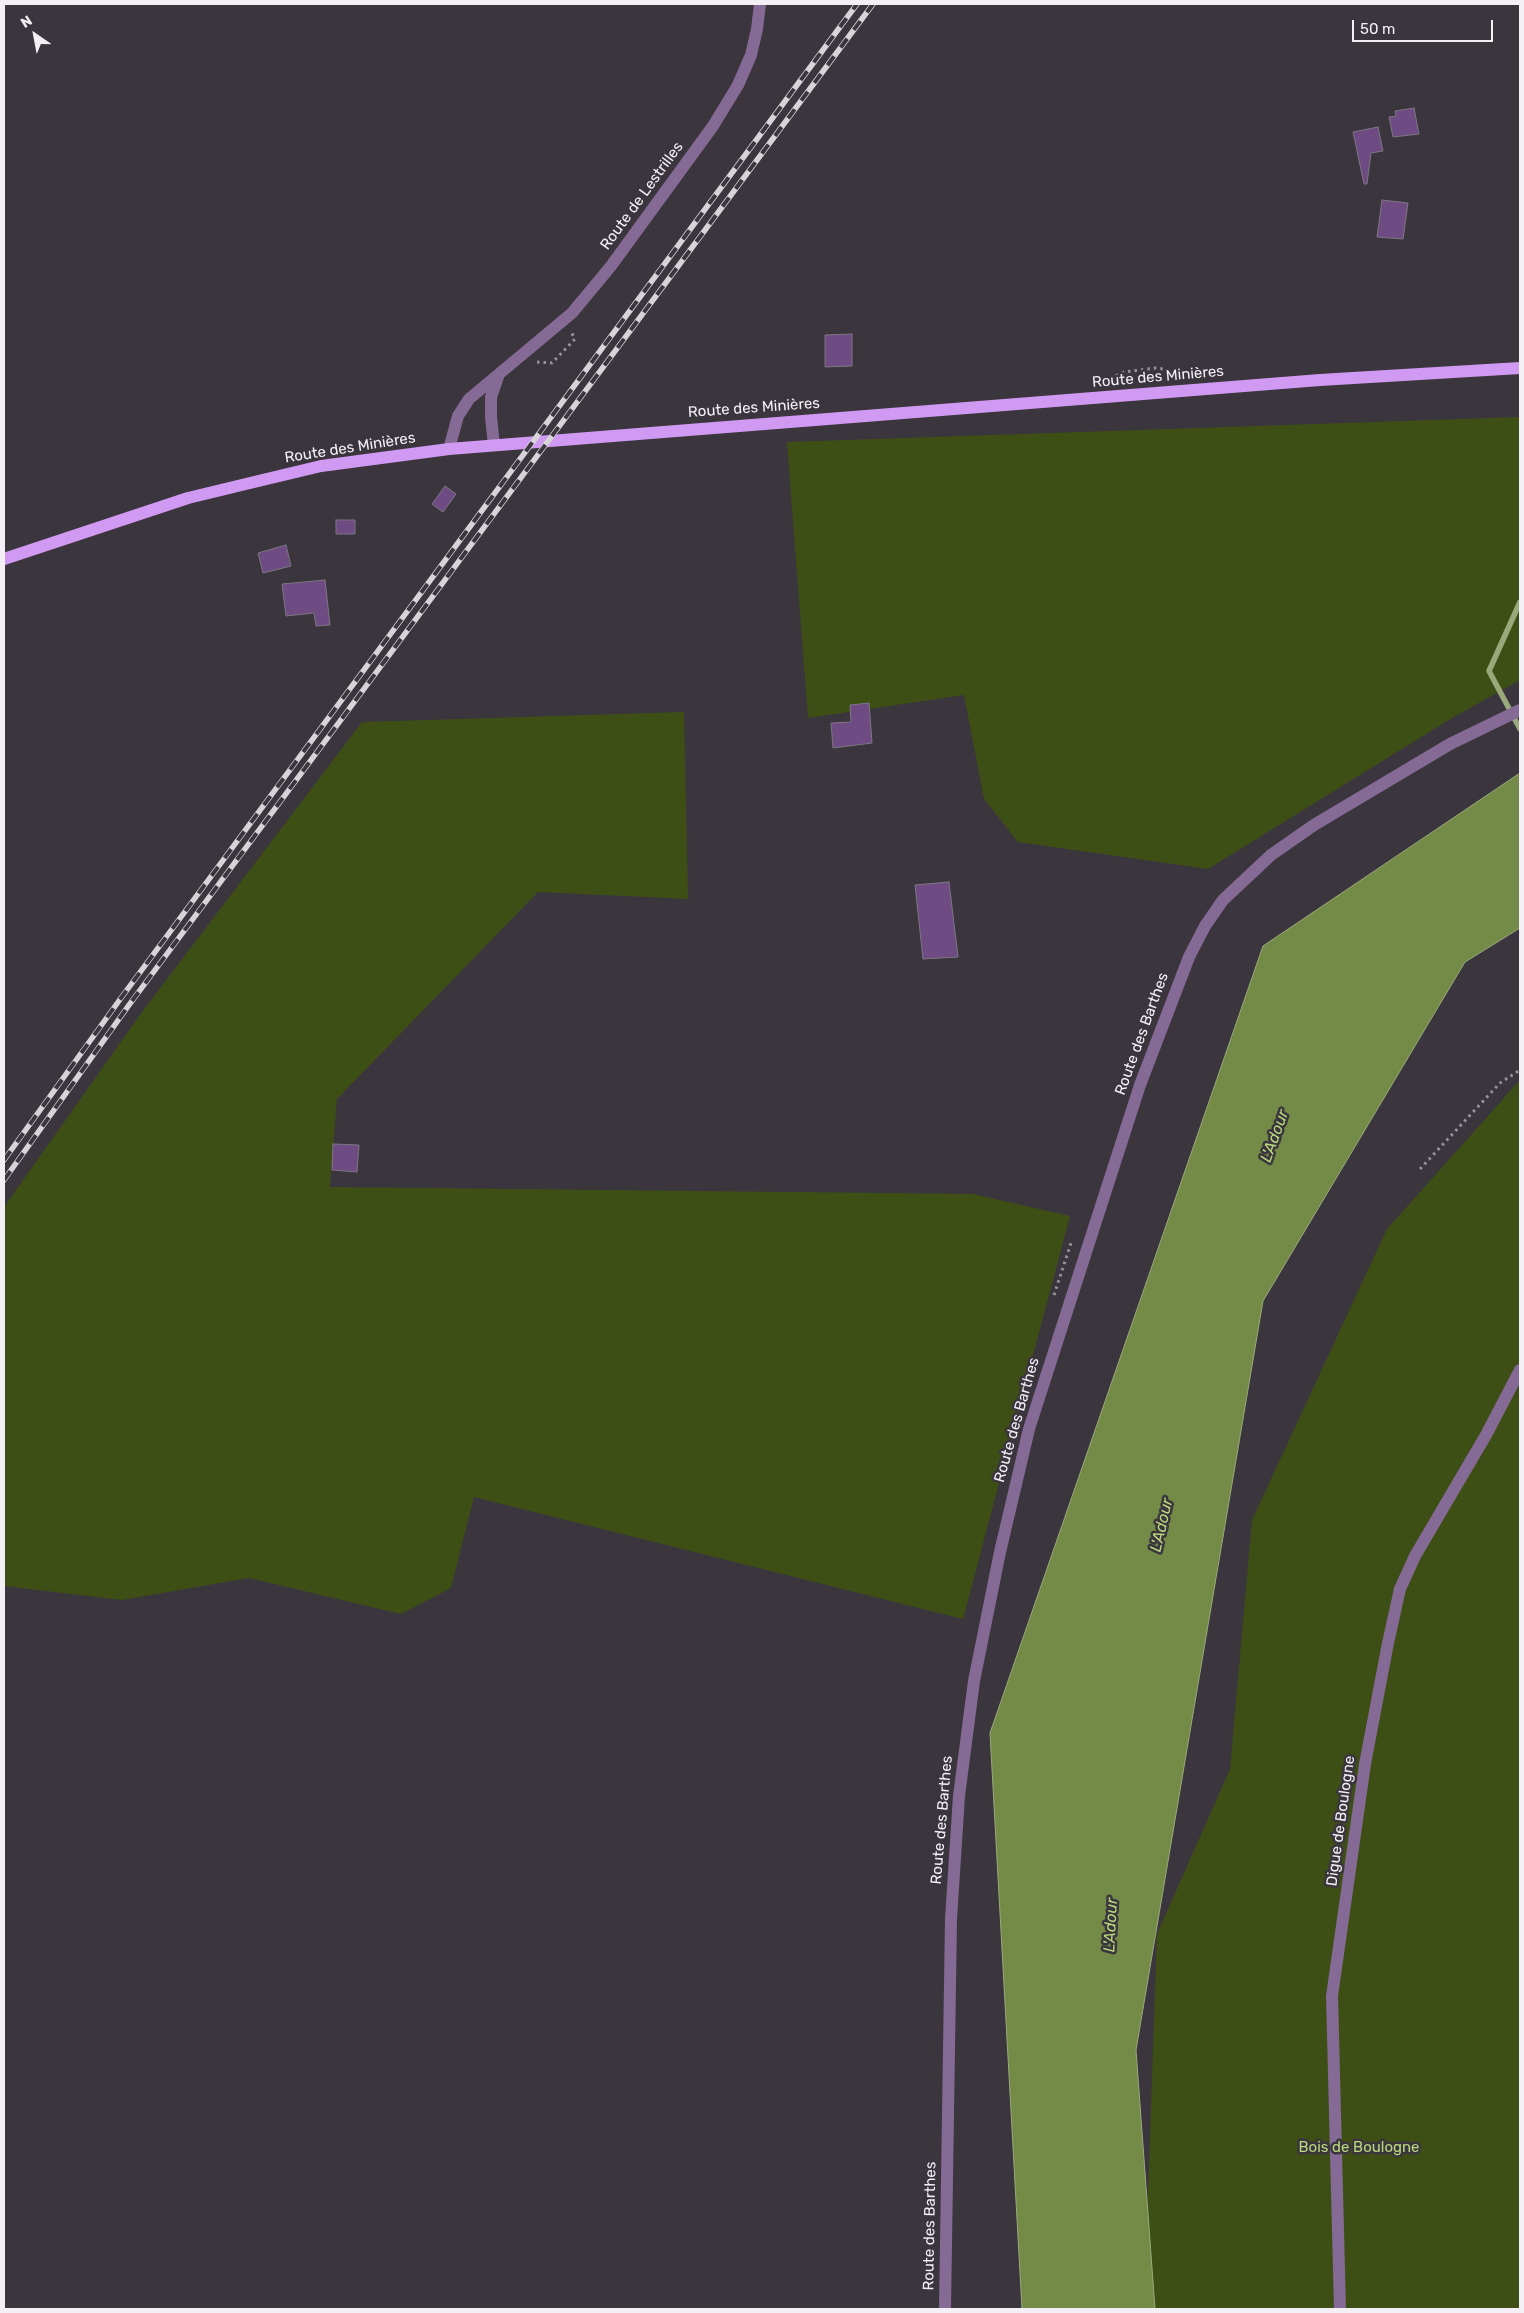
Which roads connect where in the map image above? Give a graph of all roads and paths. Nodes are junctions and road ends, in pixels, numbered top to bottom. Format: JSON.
{"nodes":[{"id":1,"x":760,"y":4,"type":"edge"},
{"id":2,"x":1520,"y":368,"type":"edge"},
{"id":3,"x":499,"y":374,"type":"junction"},
{"id":4,"x":494,"y":445,"type":"junction"},
{"id":5,"x":449,"y":449,"type":"junction"},
{"id":6,"x":4,"y":559,"type":"edge"},
{"id":7,"x":1520,"y":710,"type":"edge"},
{"id":8,"x":1520,"y":1070,"type":"edge"},
{"id":9,"x":1420,"y":1169,"type":"dead end"},
{"id":10,"x":1073,"y":1237,"type":"dead end"},
{"id":11,"x":1052,"y":1303,"type":"dead end"},
{"id":12,"x":1520,"y":1370,"type":"edge"},
{"id":13,"x":946,"y":2309,"type":"edge"},
{"id":14,"x":1340,"y":2309,"type":"edge"}],
"edges":[{"from":1,"to":3,"type":"street","name":"Route de Lestrilles"},
{"from":2,"to":4,"type":"main road","name":"Route des Minières"},
{"from":3,"to":4,"type":"street"},
{"from":3,"to":5,"type":"street","name":"Route de Lestrilles"},
{"from":4,"to":5,"type":"main road","name":"Route des Minières"},
{"from":5,"to":6,"type":"main road","name":"Route des Minières"},
{"from":7,"to":13,"type":"street","name":"Route des Barthes"},
{"from":8,"to":9,"type":"path"},
{"from":10,"to":11,"type":"path"},
{"from":12,"to":14,"type":"street","name":"Digue de Boulogne"}]}
